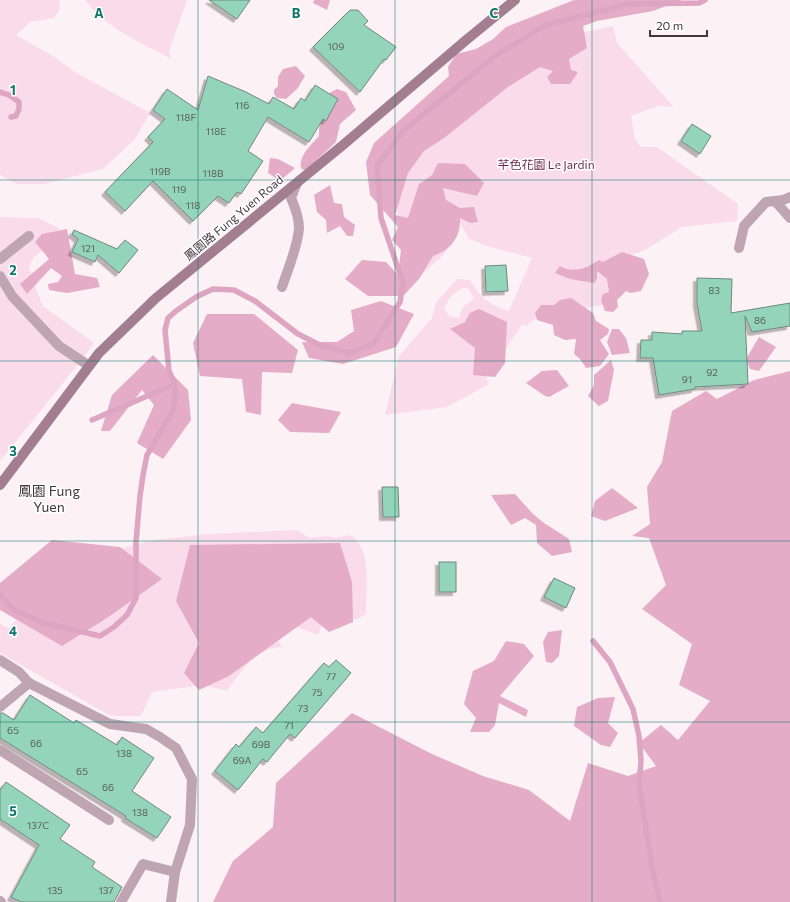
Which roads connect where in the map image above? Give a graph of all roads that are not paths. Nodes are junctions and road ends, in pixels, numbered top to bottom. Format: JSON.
{"nodes":[{"id":1,"x":515,"y":0,"type":"edge"},
{"id":2,"x":297,"y":183,"type":"junction"},
{"id":3,"x":790,"y":198,"type":"edge"},
{"id":4,"x":775,"y":201,"type":"junction"},
{"id":5,"x":790,"y":218,"type":"edge"},
{"id":6,"x":29,"y":236,"type":"dead end"},
{"id":7,"x":738,"y":248,"type":"dead end"},
{"id":8,"x":0,"y":259,"type":"edge"},
{"id":9,"x":0,"y":276,"type":"edge"},
{"id":10,"x":282,"y":287,"type":"dead end"},
{"id":11,"x":88,"y":365,"type":"junction"},
{"id":12,"x":0,"y":484,"type":"edge"},
{"id":13,"x":0,"y":660,"type":"edge"},
{"id":14,"x":29,"y":683,"type":"junction"},
{"id":15,"x":0,"y":707,"type":"edge"},
{"id":16,"x":0,"y":750,"type":"edge"},
{"id":17,"x":109,"y":820,"type":"dead end"},
{"id":18,"x":175,"y":872,"type":"junction"},
{"id":19,"x":121,"y":902,"type":"edge"},
{"id":20,"x":171,"y":902,"type":"edge"}],
"edges":[{"from":1,"to":2,"type":"street","name":"鳳園路 Fung Yuen Road"},
{"from":2,"to":10,"type":"lane"},
{"from":2,"to":11,"type":"street","name":"鳳園路 Fung Yuen Road"},
{"from":3,"to":4,"type":"lane"},
{"from":4,"to":5,"type":"lane"},
{"from":4,"to":7,"type":"lane"},
{"from":6,"to":8,"type":"lane"},
{"from":9,"to":11,"type":"lane"},
{"from":11,"to":12,"type":"street","name":"鳳園路 Fung Yuen Road"},
{"from":13,"to":14,"type":"lane"},
{"from":14,"to":15,"type":"lane"},
{"from":14,"to":18,"type":"lane"},
{"from":16,"to":17,"type":"lane"},
{"from":18,"to":19,"type":"lane"},
{"from":18,"to":20,"type":"lane"}]}
